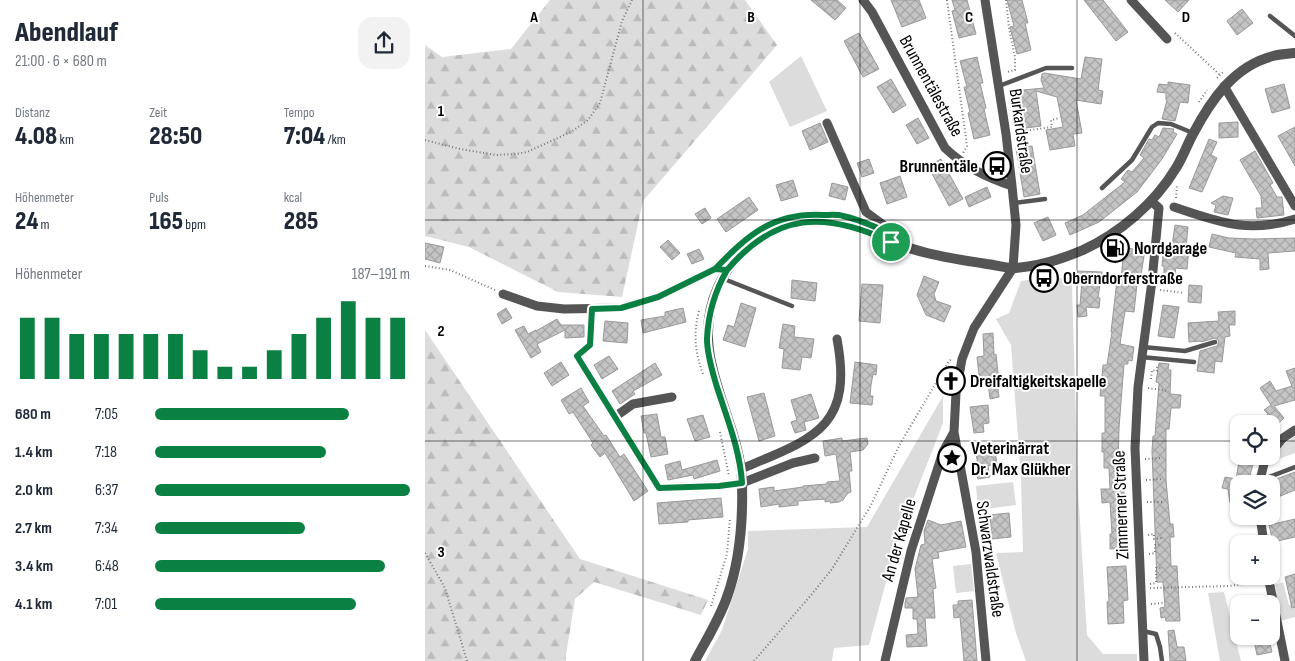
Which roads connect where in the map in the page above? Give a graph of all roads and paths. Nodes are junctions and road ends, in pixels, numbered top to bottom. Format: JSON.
{"nodes":[{"id":1,"x":632,"y":0,"type":"edge"},
{"id":2,"x":863,"y":0,"type":"edge"},
{"id":3,"x":947,"y":0,"type":"edge"},
{"id":4,"x":985,"y":0,"type":"edge"},
{"id":5,"x":1006,"y":0,"type":"edge"},
{"id":6,"x":1131,"y":0,"type":"edge"},
{"id":7,"x":1270,"y":16,"type":"dead end"},
{"id":8,"x":1295,"y":36,"type":"edge"},
{"id":9,"x":1180,"y":38,"type":"dead end"},
{"id":10,"x":1167,"y":39,"type":"dead end"},
{"id":11,"x":1295,"y":53,"type":"edge"},
{"id":12,"x":1072,"y":68,"type":"dead end"},
{"id":13,"x":997,"y":75,"type":"junction"},
{"id":14,"x":1220,"y":75,"type":"dead end"},
{"id":15,"x":999,"y":86,"type":"junction"},
{"id":16,"x":1223,"y":86,"type":"junction"},
{"id":17,"x":1060,"y":118,"type":"dead end"},
{"id":18,"x":827,"y":123,"type":"dead end"},
{"id":19,"x":1193,"y":133,"type":"junction"},
{"id":20,"x":1006,"y":134,"type":"junction"},
{"id":21,"x":425,"y":140,"type":"edge"},
{"id":22,"x":958,"y":161,"type":"junction"},
{"id":23,"x":1012,"y":186,"type":"junction"},
{"id":24,"x":1102,"y":188,"type":"dead end"},
{"id":25,"x":1045,"y":199,"type":"dead end"},
{"id":26,"x":1151,"y":200,"type":"junction"},
{"id":27,"x":1014,"y":203,"type":"junction"},
{"id":28,"x":1295,"y":206,"type":"edge"},
{"id":29,"x":1173,"y":207,"type":"dead end"},
{"id":30,"x":1295,"y":219,"type":"edge"},
{"id":31,"x":891,"y":242,"type":"junction"},
{"id":32,"x":425,"y":266,"type":"edge"},
{"id":33,"x":1013,"y":268,"type":"junction"},
{"id":34,"x":724,"y":274,"type":"junction"},
{"id":35,"x":1151,"y":289,"type":"junction"},
{"id":36,"x":1184,"y":293,"type":"dead end"},
{"id":37,"x":503,"y":294,"type":"joint"},
{"id":38,"x":792,"y":306,"type":"dead end"},
{"id":39,"x":700,"y":308,"type":"dead end"},
{"id":40,"x":592,"y":309,"type":"junction"},
{"id":41,"x":837,"y":339,"type":"dead end"},
{"id":42,"x":1215,"y":342,"type":"dead end"},
{"id":43,"x":1142,"y":352,"type":"junction"},
{"id":44,"x":577,"y":356,"type":"joint"},
{"id":45,"x":962,"y":358,"type":"junction"},
{"id":46,"x":1194,"y":362,"type":"dead end"},
{"id":47,"x":1157,"y":366,"type":"dead end"},
{"id":48,"x":1151,"y":378,"type":"dead end"},
{"id":49,"x":705,"y":380,"type":"dead end"},
{"id":50,"x":1138,"y":387,"type":"junction"},
{"id":51,"x":1169,"y":391,"type":"dead end"},
{"id":52,"x":672,"y":397,"type":"dead end"},
{"id":53,"x":615,"y":416,"type":"junction"},
{"id":54,"x":1295,"y":430,"type":"edge"},
{"id":55,"x":720,"y":431,"type":"dead end"},
{"id":56,"x":955,"y":432,"type":"junction"},
{"id":57,"x":1280,"y":442,"type":"edge"},
{"id":58,"x":815,"y":458,"type":"dead end"},
{"id":59,"x":1162,"y":458,"type":"dead end"},
{"id":60,"x":1135,"y":459,"type":"junction"},
{"id":61,"x":1295,"y":467,"type":"edge"},
{"id":62,"x":741,"y":470,"type":"junction"},
{"id":63,"x":1276,"y":475,"type":"edge"},
{"id":64,"x":1162,"y":479,"type":"dead end"},
{"id":65,"x":1137,"y":481,"type":"junction"},
{"id":66,"x":742,"y":483,"type":"junction"},
{"id":67,"x":730,"y":485,"type":"junction"},
{"id":68,"x":1162,"y":502,"type":"dead end"},
{"id":69,"x":1137,"y":503,"type":"junction"},
{"id":70,"x":731,"y":516,"type":"dead end"},
{"id":71,"x":1139,"y":536,"type":"junction"},
{"id":72,"x":1162,"y":538,"type":"dead end"},
{"id":73,"x":1160,"y":545,"type":"dead end"},
{"id":74,"x":425,"y":553,"type":"edge"},
{"id":75,"x":1139,"y":554,"type":"junction"},
{"id":76,"x":1161,"y":568,"type":"dead end"},
{"id":77,"x":1234,"y":585,"type":"edge"},
{"id":78,"x":1269,"y":585,"type":"edge"},
{"id":79,"x":1140,"y":587,"type":"junction"},
{"id":80,"x":711,"y":607,"type":"dead end"},
{"id":81,"x":1143,"y":631,"type":"junction"},
{"id":82,"x":467,"y":661,"type":"edge"},
{"id":83,"x":695,"y":661,"type":"edge"},
{"id":84,"x":754,"y":661,"type":"edge"},
{"id":85,"x":885,"y":661,"type":"edge"},
{"id":86,"x":986,"y":661,"type":"edge"},
{"id":87,"x":1144,"y":661,"type":"edge"},
{"id":88,"x":1162,"y":661,"type":"edge"},
{"id":89,"x":1285,"y":661,"type":"edge"}],
"edges":[{"from":1,"to":21,"type":"path"},
{"from":2,"to":22,"type":"street","name":"Brunnentälestraße"},
{"from":3,"to":22,"type":"path"},
{"from":4,"to":13,"type":"street","name":"Burkardstraße"},
{"from":5,"to":13,"type":"path"},
{"from":6,"to":10,"type":"street"},
{"from":7,"to":8,"type":"lane"},
{"from":9,"to":14,"type":"path"},
{"from":11,"to":16,"type":"street"},
{"from":12,"to":15,"type":"lane"},
{"from":13,"to":15,"type":"street","name":"Burkardstraße"},
{"from":15,"to":20,"type":"street","name":"Burkardstraße"},
{"from":16,"to":19,"type":"street"},
{"from":16,"to":28,"type":"street"},
{"from":17,"to":20,"type":"path"},
{"from":18,"to":31,"type":"street"},
{"from":19,"to":24,"type":"lane"},
{"from":19,"to":26,"type":"street"},
{"from":20,"to":23,"type":"street","name":"Burkardstraße"},
{"from":22,"to":23,"type":"street","name":"Brunnentälestraße"},
{"from":23,"to":27,"type":"street","name":"Burkardstraße"},
{"from":25,"to":27,"type":"lane"},
{"from":26,"to":33,"type":"street"},
{"from":26,"to":35,"type":"street","name":"Zimmerner Straße"},
{"from":27,"to":33,"type":"street","name":"Burkardstraße"},
{"from":29,"to":30,"type":"street"},
{"from":31,"to":33,"type":"street"},
{"from":31,"to":34,"type":"street"},
{"from":32,"to":37,"type":"path"},
{"from":33,"to":45,"type":"street","name":"Schwarzwaldstraße"},
{"from":34,"to":38,"type":"lane"},
{"from":34,"to":40,"type":"street"},
{"from":34,"to":62,"type":"street"},
{"from":35,"to":36,"type":"path"},
{"from":35,"to":43,"type":"street","name":"Zimmerner Straße"},
{"from":37,"to":40,"type":"street"},
{"from":39,"to":49,"type":"path"},
{"from":40,"to":44,"type":"path"},
{"from":41,"to":62,"type":"street"},
{"from":42,"to":43,"type":"lane"},
{"from":43,"to":46,"type":"lane"},
{"from":43,"to":50,"type":"street","name":"Zimmerner Straße"},
{"from":44,"to":53,"type":"street"},
{"from":45,"to":56,"type":"street","name":"Schwarzwaldstraße"},
{"from":45,"to":84,"type":"path"},
{"from":47,"to":48,"type":"path"},
{"from":50,"to":51,"type":"path"},
{"from":50,"to":60,"type":"street","name":"Zimmerner Straße"},
{"from":52,"to":53,"type":"street"},
{"from":53,"to":67,"type":"street"},
{"from":54,"to":57,"type":"street"},
{"from":55,"to":67,"type":"path"},
{"from":56,"to":85,"type":"street","name":"An der Kapelle"},
{"from":56,"to":86,"type":"street","name":"Schwarzwaldstraße"},
{"from":58,"to":66,"type":"street"},
{"from":59,"to":60,"type":"path"},
{"from":60,"to":65,"type":"street","name":"Zimmerner Straße"},
{"from":61,"to":63,"type":"lane"},
{"from":62,"to":66,"type":"street"},
{"from":64,"to":65,"type":"path"},
{"from":65,"to":69,"type":"street","name":"Zimmerner Straße"},
{"from":66,"to":67,"type":"street"},
{"from":66,"to":83,"type":"street"},
{"from":68,"to":69,"type":"path"},
{"from":69,"to":71,"type":"street","name":"Zimmerner Straße"},
{"from":70,"to":80,"type":"path"},
{"from":71,"to":72,"type":"path"},
{"from":71,"to":75,"type":"street","name":"Zimmerner Straße"},
{"from":73,"to":75,"type":"path"},
{"from":74,"to":82,"type":"path"},
{"from":75,"to":79,"type":"street","name":"Zimmerner Straße"},
{"from":76,"to":79,"type":"path"},
{"from":77,"to":79,"type":"path"},
{"from":78,"to":89,"type":"street"},
{"from":79,"to":81,"type":"street","name":"Zimmerner Straße"},
{"from":81,"to":87,"type":"street","name":"Zimmerner Straße"},
{"from":81,"to":88,"type":"lane"}]}
